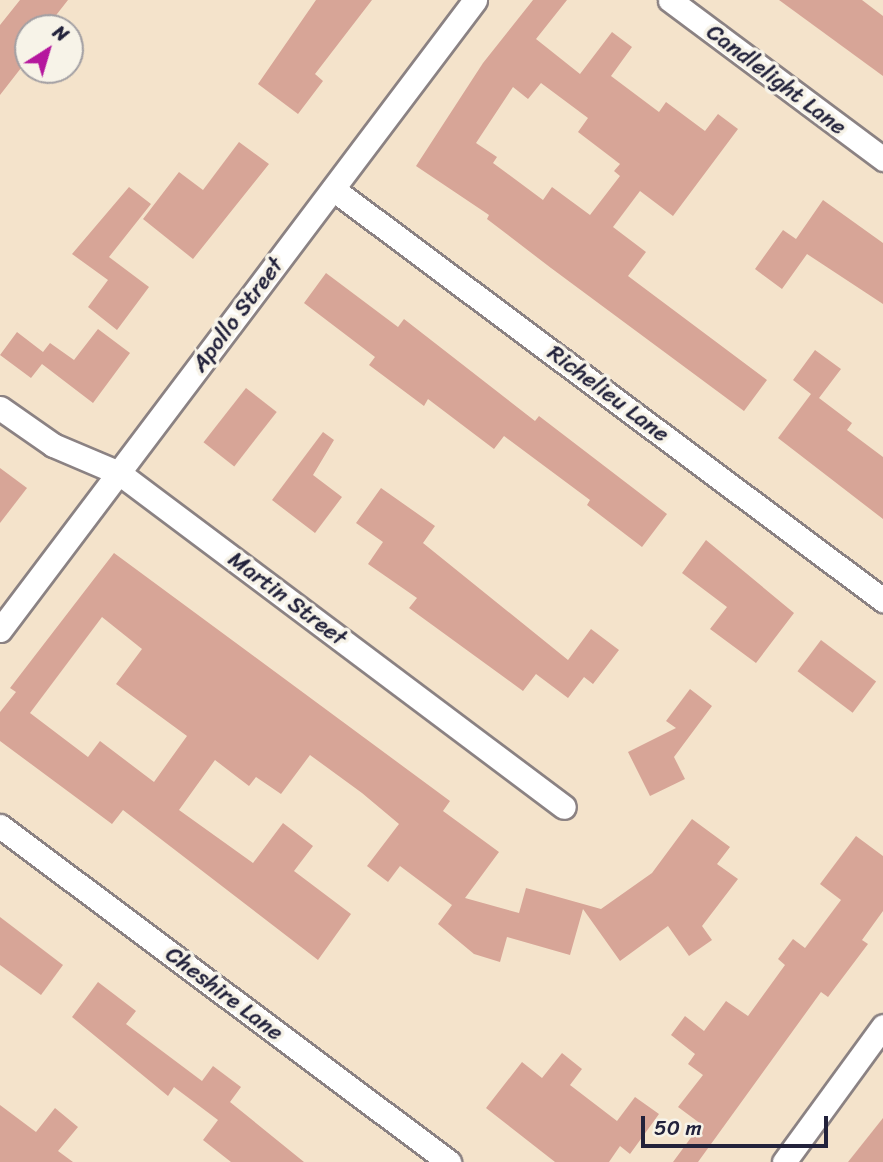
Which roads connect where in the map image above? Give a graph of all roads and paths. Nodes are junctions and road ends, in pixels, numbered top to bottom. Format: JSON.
{"nodes":[{"id":1,"x":475,"y":0,"type":"edge"},
{"id":2,"x":670,"y":0,"type":"edge"},
{"id":3,"x":883,"y":159,"type":"edge"},
{"id":4,"x":333,"y":189,"type":"junction"},
{"id":5,"x":0,"y":408,"type":"edge"},
{"id":6,"x":120,"y":473,"type":"junction"},
{"id":7,"x":883,"y":600,"type":"edge"},
{"id":8,"x":0,"y":630,"type":"edge"},
{"id":9,"x":564,"y":807,"type":"dead end"},
{"id":10,"x":0,"y":827,"type":"edge"},
{"id":11,"x":880,"y":1037,"type":"edge"},
{"id":12,"x":449,"y":1162,"type":"edge"},
{"id":13,"x":784,"y":1162,"type":"edge"}],
"edges":[{"from":1,"to":4,"type":"street","name":"Apollo Street"},
{"from":2,"to":3,"type":"street","name":"Candlelight Lane"},
{"from":4,"to":6,"type":"street","name":"Apollo Street"},
{"from":4,"to":7,"type":"street","name":"Richelieu Lane"},
{"from":5,"to":6,"type":"street","name":"Martin Street"},
{"from":6,"to":8,"type":"street","name":"Apollo Street"},
{"from":6,"to":9,"type":"street","name":"Martin Street"},
{"from":10,"to":12,"type":"street","name":"Cheshire Lane"},
{"from":11,"to":13,"type":"street"}]}
